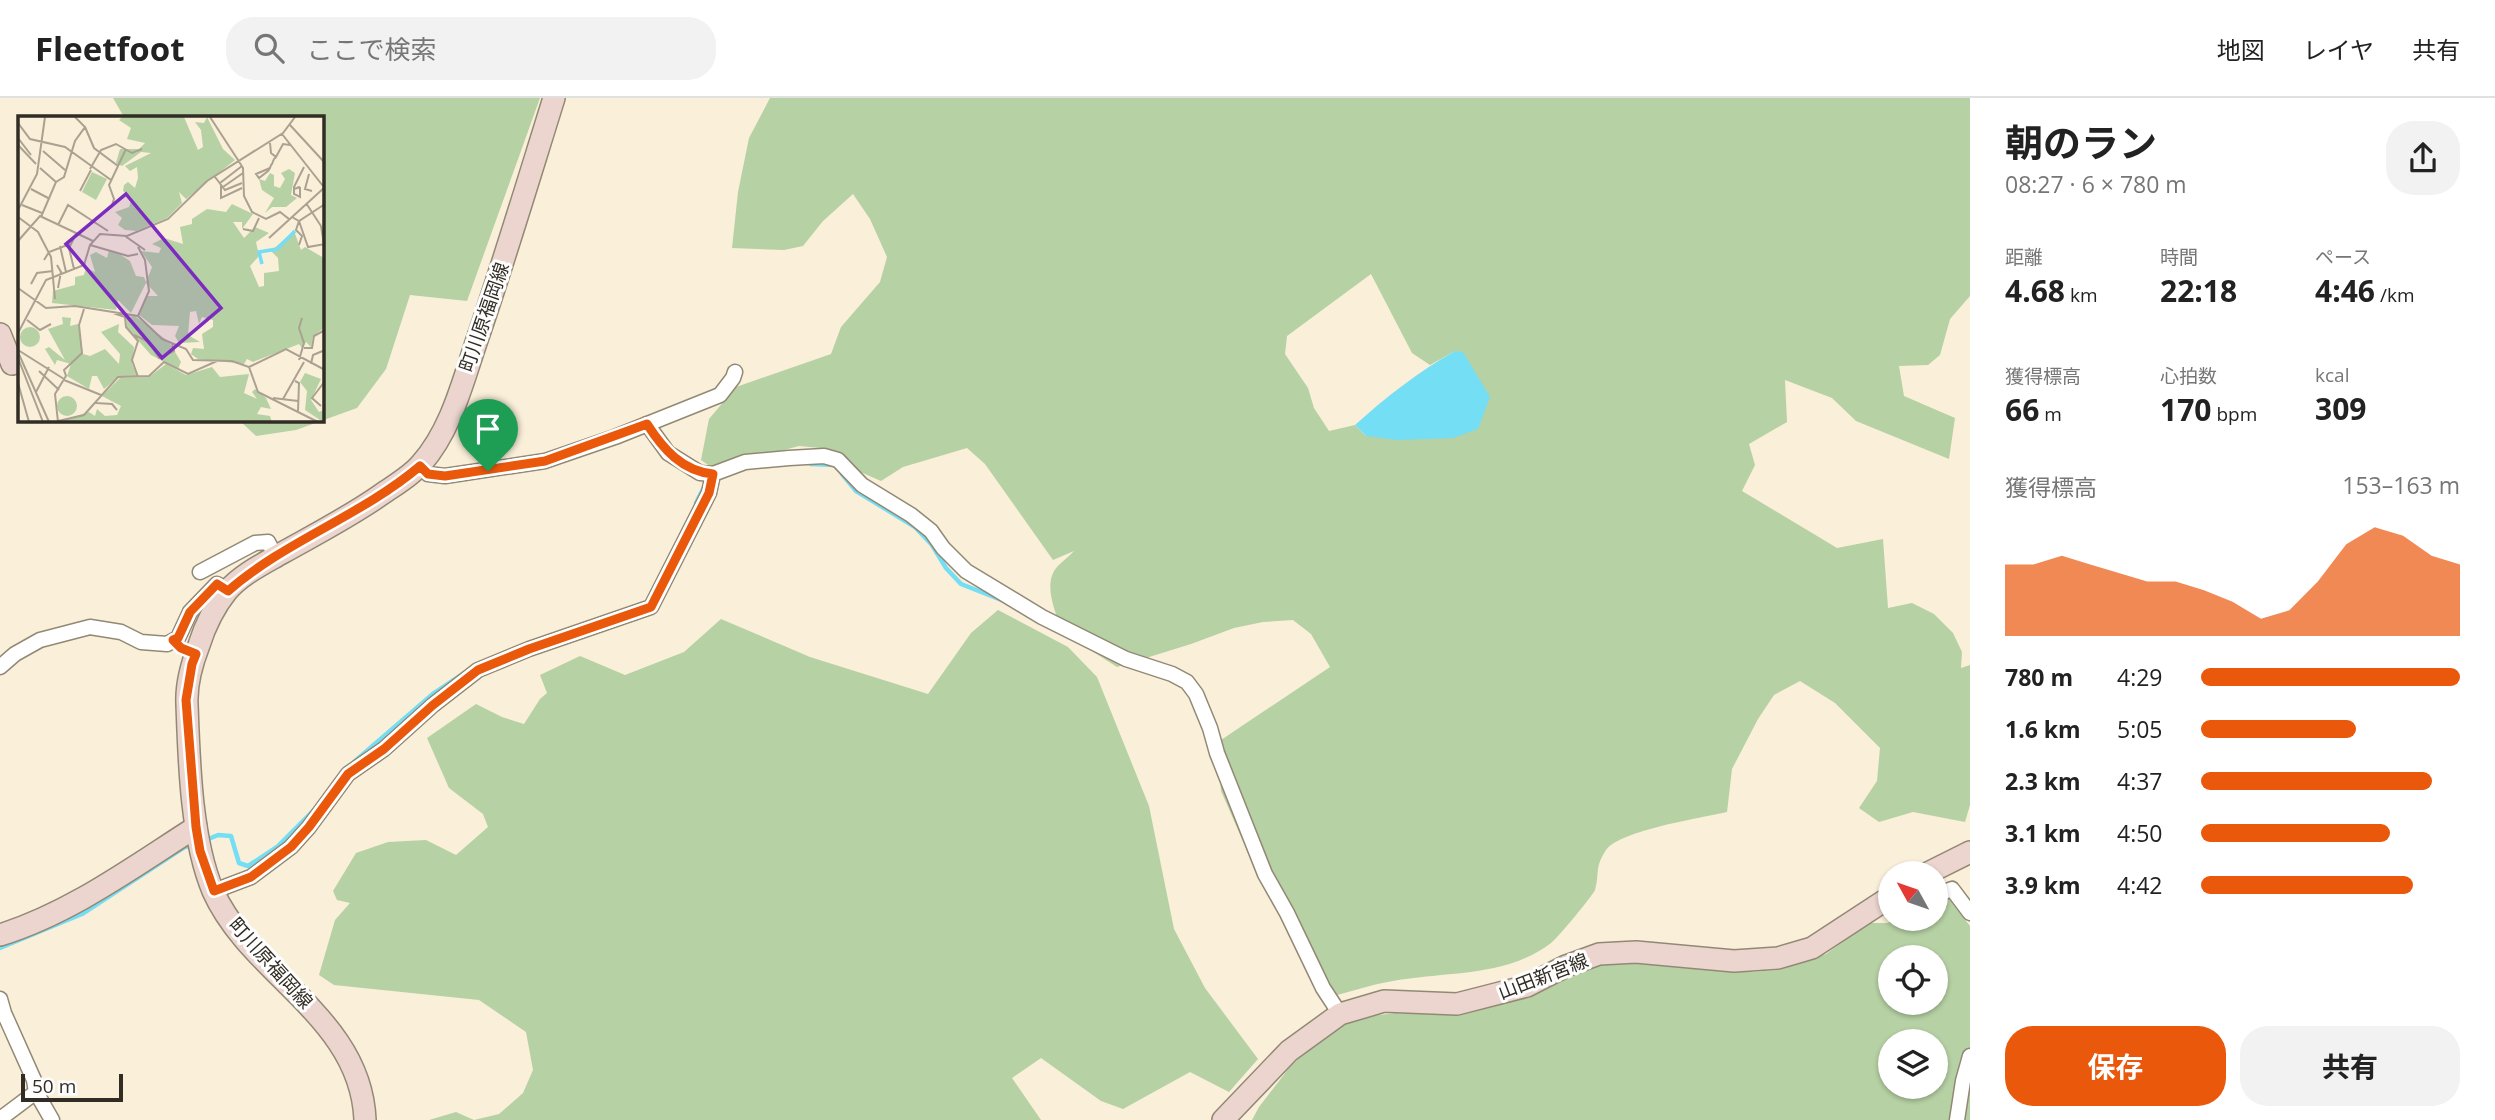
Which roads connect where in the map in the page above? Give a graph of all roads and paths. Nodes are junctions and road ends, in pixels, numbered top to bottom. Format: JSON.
{"nodes":[{"id":1,"x":554,"y":98,"type":"edge"},
{"id":2,"x":0,"y":334,"type":"edge"},
{"id":3,"x":12,"y":364,"type":"dead end"},
{"id":4,"x":735,"y":372,"type":"dead end"},
{"id":5,"x":647,"y":424,"type":"junction"},
{"id":6,"x":420,"y":466,"type":"junction"},
{"id":7,"x":713,"y":474,"type":"junction"},
{"id":8,"x":276,"y":556,"type":"junction"},
{"id":9,"x":225,"y":557,"type":"junction"},
{"id":10,"x":200,"y":572,"type":"dead end"},
{"id":11,"x":222,"y":587,"type":"junction"},
{"id":12,"x":173,"y":640,"type":"junction"},
{"id":13,"x":196,"y":654,"type":"junction"},
{"id":14,"x":0,"y":667,"type":"edge"},
{"id":15,"x":196,"y":827,"type":"junction"},
{"id":16,"x":1970,"y":852,"type":"edge"},
{"id":17,"x":1948,"y":863,"type":"edge"},
{"id":18,"x":1948,"y":890,"type":"edge"},
{"id":19,"x":214,"y":891,"type":"junction"},
{"id":20,"x":1878,"y":909,"type":"edge"},
{"id":21,"x":1970,"y":913,"type":"edge"},
{"id":22,"x":0,"y":935,"type":"edge"},
{"id":23,"x":0,"y":999,"type":"edge"},
{"id":24,"x":1340,"y":1014,"type":"junction"},
{"id":25,"x":1970,"y":1056,"type":"edge"},
{"id":26,"x":36,"y":1092,"type":"junction"},
{"id":27,"x":0,"y":1119,"type":"edge"},
{"id":28,"x":52,"y":1120,"type":"edge"},
{"id":29,"x":365,"y":1120,"type":"edge"},
{"id":30,"x":1223,"y":1120,"type":"edge"},
{"id":31,"x":1957,"y":1120,"type":"edge"}],
"edges":[{"from":1,"to":6,"type":"main road","name":"町川原福岡線"},
{"from":2,"to":3,"type":"main road"},
{"from":4,"to":5,"type":"street"},
{"from":5,"to":6,"type":"street"},
{"from":5,"to":7,"type":"street"},
{"from":6,"to":8,"type":"main road","name":"町川原福岡線"},
{"from":7,"to":19,"type":"street"},
{"from":7,"to":24,"type":"street"},
{"from":8,"to":9,"type":"street"},
{"from":8,"to":11,"type":"main road","name":"町川原福岡線"},
{"from":9,"to":10,"type":"street"},
{"from":9,"to":11,"type":"street"},
{"from":11,"to":12,"type":"street"},
{"from":11,"to":13,"type":"main road","name":"町川原福岡線"},
{"from":12,"to":13,"type":"street"},
{"from":12,"to":14,"type":"street"},
{"from":13,"to":15,"type":"main road","name":"町川原福岡線"},
{"from":15,"to":19,"type":"main road","name":"町川原福岡線"},
{"from":15,"to":22,"type":"main road"},
{"from":16,"to":17,"type":"main road"},
{"from":18,"to":21,"type":"street"},
{"from":19,"to":29,"type":"main road","name":"町川原福岡線"},
{"from":20,"to":24,"type":"main road","name":"山田新宮線"},
{"from":23,"to":26,"type":"street"},
{"from":24,"to":30,"type":"main road","name":"山田新宮線"},
{"from":25,"to":31,"type":"street"},
{"from":26,"to":27,"type":"street"},
{"from":26,"to":28,"type":"street"}]}
